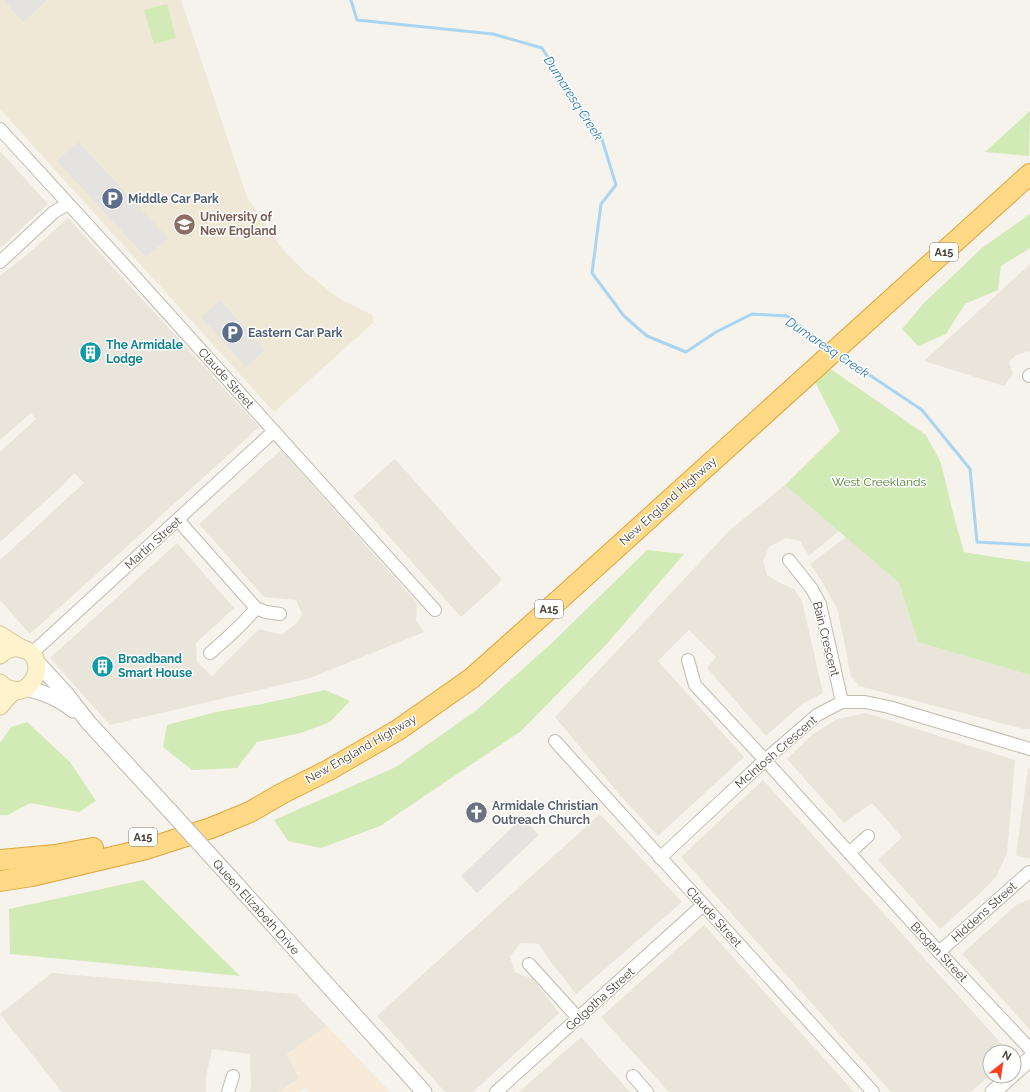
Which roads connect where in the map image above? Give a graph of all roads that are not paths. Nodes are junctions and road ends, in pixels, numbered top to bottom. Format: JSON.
{"nodes":[{"id":1,"x":0,"y":129,"type":"edge"},
{"id":2,"x":1030,"y":174,"type":"edge"},
{"id":3,"x":68,"y":204,"type":"junction"},
{"id":4,"x":0,"y":262,"type":"edge"},
{"id":5,"x":274,"y":431,"type":"junction"},
{"id":6,"x":178,"y":520,"type":"junction"},
{"id":7,"x":789,"y":560,"type":"dead end"},
{"id":8,"x":256,"y":608,"type":"junction"},
{"id":9,"x":435,"y":610,"type":"dead end"},
{"id":10,"x":280,"y":614,"type":"dead end"},
{"id":11,"x":0,"y":635,"type":"edge"},
{"id":12,"x":210,"y":653,"type":"dead end"},
{"id":13,"x":30,"y":654,"type":"junction"},
{"id":14,"x":0,"y":655,"type":"edge"},
{"id":15,"x":688,"y":660,"type":"dead end"},
{"id":16,"x":13,"y":687,"type":"edge"},
{"id":17,"x":842,"y":702,"type":"junction"},
{"id":18,"x":0,"y":706,"type":"edge"},
{"id":19,"x":88,"y":722,"type":"junction"},
{"id":20,"x":554,"y":741,"type":"dead end"},
{"id":21,"x":1030,"y":749,"type":"edge"},
{"id":22,"x":765,"y":760,"type":"junction"},
{"id":23,"x":281,"y":794,"type":"junction"},
{"id":24,"x":868,"y":836,"type":"dead end"},
{"id":25,"x":850,"y":853,"type":"junction"},
{"id":26,"x":660,"y":858,"type":"junction"},
{"id":27,"x":0,"y":860,"type":"edge"},
{"id":28,"x":1029,"y":872,"type":"edge"},
{"id":29,"x":0,"y":874,"type":"edge"},
{"id":30,"x":32,"y":876,"type":"junction"},
{"id":31,"x":0,"y":881,"type":"edge"},
{"id":32,"x":703,"y":905,"type":"junction"},
{"id":33,"x":939,"y":952,"type":"junction"},
{"id":34,"x":529,"y":964,"type":"dead end"},
{"id":35,"x":578,"y":1019,"type":"junction"},
{"id":36,"x":1030,"y":1049,"type":"edge"},
{"id":37,"x":1030,"y":1059,"type":"edge"},
{"id":38,"x":1022,"y":1066,"type":"edge"},
{"id":39,"x":233,"y":1076,"type":"dead end"},
{"id":40,"x":633,"y":1076,"type":"dead end"},
{"id":41,"x":1002,"y":1084,"type":"edge"},
{"id":42,"x":228,"y":1092,"type":"edge"},
{"id":43,"x":424,"y":1092,"type":"edge"},
{"id":44,"x":496,"y":1092,"type":"edge"},
{"id":45,"x":647,"y":1092,"type":"edge"},
{"id":46,"x":873,"y":1092,"type":"edge"},
{"id":47,"x":993,"y":1092,"type":"edge"}],
"edges":[{"from":1,"to":3,"type":"street","name":"Claude Street"},
{"from":2,"to":23,"type":"highway","name":"New England Highway","number":"A15"},
{"from":3,"to":4,"type":"street"},
{"from":3,"to":5,"type":"street","name":"Claude Street"},
{"from":5,"to":6,"type":"street","name":"Martin Street"},
{"from":5,"to":9,"type":"street","name":"Claude Street"},
{"from":6,"to":8,"type":"street"},
{"from":6,"to":13,"type":"street","name":"Martin Street"},
{"from":7,"to":17,"type":"street","name":"Bain Crescent"},
{"from":8,"to":10,"type":"street"},
{"from":8,"to":12,"type":"street"},
{"from":11,"to":13,"type":"main road","name":"Queen Elizabeth Drive"},
{"from":13,"to":14,"type":"main road"},
{"from":13,"to":16,"type":"main road"},
{"from":13,"to":19,"type":"street","name":"Queen Elizabeth Drive"},
{"from":15,"to":22,"type":"street","name":"Brogan Street"},
{"from":16,"to":18,"type":"main road"},
{"from":16,"to":19,"type":"street","name":"Queen Elizabeth Drive"},
{"from":17,"to":21,"type":"street","name":"McIntosh Crescent"},
{"from":17,"to":22,"type":"street","name":"McIntosh Crescent"},
{"from":19,"to":43,"type":"street","name":"Queen Elizabeth Drive","bridge":true},
{"from":20,"to":26,"type":"street","name":"Claude Street"},
{"from":22,"to":25,"type":"street","name":"Brogan Street"},
{"from":22,"to":26,"type":"street","name":"McIntosh Crescent"},
{"from":23,"to":27,"type":"highway","name":"New England Highway","number":"A15"},
{"from":23,"to":30,"type":"highway","name":"New England Highway","number":"A15"},
{"from":24,"to":25,"type":"street"},
{"from":25,"to":33,"type":"street","name":"Brogan Street"},
{"from":26,"to":32,"type":"street","name":"Claude Street"},
{"from":28,"to":33,"type":"street","name":"Hiddens Street"},
{"from":29,"to":30,"type":"highway"},
{"from":30,"to":31,"type":"highway","name":"New England Highway","number":"A15"},
{"from":32,"to":35,"type":"street","name":"Golgotha Street"},
{"from":32,"to":46,"type":"street","name":"Claude Street"},
{"from":33,"to":36,"type":"street","name":"Brogan Street"},
{"from":34,"to":35,"type":"street"},
{"from":35,"to":44,"type":"street","name":"Golgotha Street"},
{"from":37,"to":38,"type":"street"},
{"from":39,"to":42,"type":"street"},
{"from":40,"to":45,"type":"street"},
{"from":41,"to":47,"type":"street"}]}
